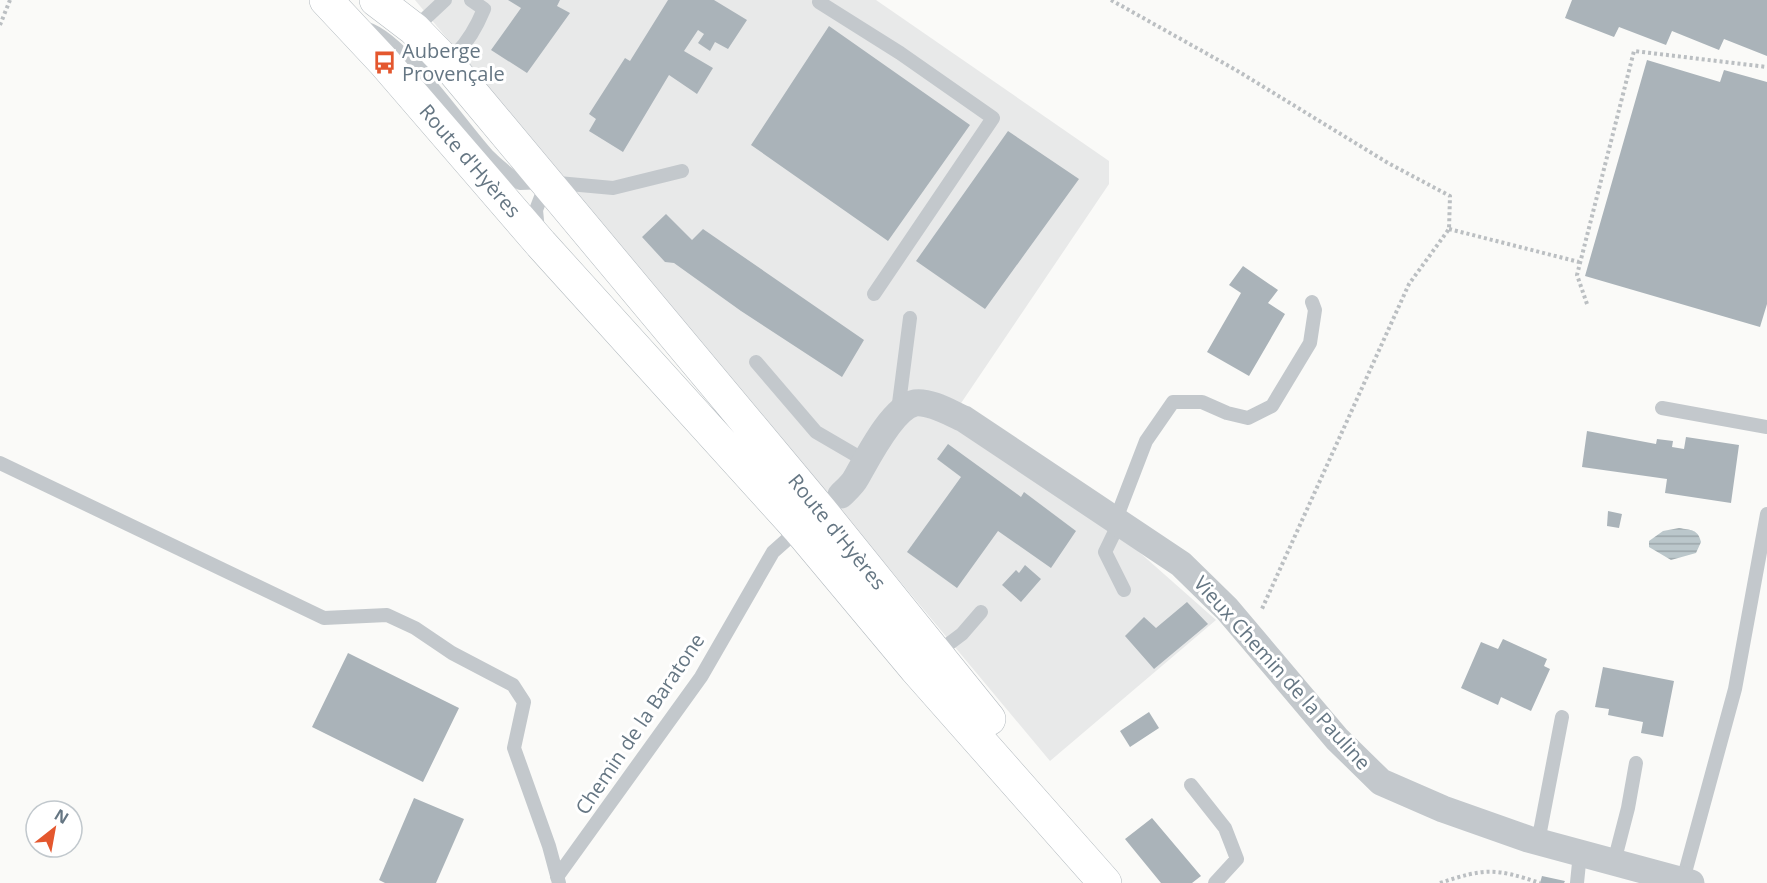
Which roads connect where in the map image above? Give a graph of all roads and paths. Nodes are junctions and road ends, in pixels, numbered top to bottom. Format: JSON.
{"nodes":[{"id":1,"x":10,"y":0,"type":"edge"},
{"id":2,"x":326,"y":0,"type":"edge"},
{"id":3,"x":445,"y":0,"type":"edge"},
{"id":4,"x":471,"y":0,"type":"edge"},
{"id":5,"x":1111,"y":0,"type":"edge"},
{"id":6,"x":819,"y":2,"type":"dead end"},
{"id":7,"x":365,"y":18,"type":"edge"},
{"id":8,"x":0,"y":25,"type":"edge"},
{"id":9,"x":414,"y":29,"type":"junction"},
{"id":10,"x":447,"y":63,"type":"junction"},
{"id":11,"x":412,"y":66,"type":"junction"},
{"id":12,"x":1767,"y":67,"type":"edge"},
{"id":13,"x":682,"y":171,"type":"dead end"},
{"id":14,"x":547,"y":182,"type":"junction"},
{"id":15,"x":1449,"y":229,"type":"junction"},
{"id":16,"x":541,"y":244,"type":"junction"},
{"id":17,"x":1580,"y":262,"type":"junction"},
{"id":18,"x":874,"y":294,"type":"dead end"},
{"id":19,"x":1312,"y":302,"type":"dead end"},
{"id":20,"x":1587,"y":304,"type":"dead end"},
{"id":21,"x":910,"y":318,"type":"dead end"},
{"id":22,"x":756,"y":362,"type":"dead end"},
{"id":23,"x":1662,"y":408,"type":"dead end"},
{"id":24,"x":898,"y":414,"type":"junction"},
{"id":25,"x":1767,"y":427,"type":"edge"},
{"id":26,"x":864,"y":460,"type":"junction"},
{"id":27,"x":0,"y":463,"type":"edge"},
{"id":28,"x":820,"y":512,"type":"junction"},
{"id":29,"x":1767,"y":514,"type":"edge"},
{"id":30,"x":1118,"y":520,"type":"junction"},
{"id":31,"x":1124,"y":590,"type":"dead end"},
{"id":32,"x":981,"y":612,"type":"dead end"},
{"id":33,"x":1249,"y":637,"type":"junction"},
{"id":34,"x":926,"y":661,"type":"junction"},
{"id":35,"x":1562,"y":717,"type":"dead end"},
{"id":36,"x":1636,"y":763,"type":"dead end"},
{"id":37,"x":1191,"y":785,"type":"dead end"},
{"id":38,"x":1538,"y":842,"type":"junction"},
{"id":39,"x":1580,"y":853,"type":"junction"},
{"id":40,"x":1614,"y":862,"type":"junction"},
{"id":41,"x":558,"y":880,"type":"edge"},
{"id":42,"x":1686,"y":881,"type":"edge"},
{"id":43,"x":1540,"y":882,"type":"edge"},
{"id":44,"x":1105,"y":883,"type":"edge"},
{"id":45,"x":1124,"y":883,"type":"edge"},
{"id":46,"x":1215,"y":883,"type":"edge"},
{"id":47,"x":1440,"y":883,"type":"edge"},
{"id":48,"x":1577,"y":883,"type":"edge"}],
"edges":[{"from":1,"to":8,"type":"path"},
{"from":2,"to":7,"type":"main road","name":"Route d'Hyères"},
{"from":3,"to":9,"type":"lane"},
{"from":4,"to":10,"type":"lane"},
{"from":5,"to":15,"type":"path"},
{"from":6,"to":18,"type":"lane"},
{"from":7,"to":9,"type":"main road","name":"Route d'Hyères"},
{"from":7,"to":11,"type":"lane","name":"Route d'Hyères"},
{"from":7,"to":16,"type":"main road","name":"Route d'Hyères"},
{"from":9,"to":10,"type":"main road","name":"Route d'Hyères"},
{"from":10,"to":11,"type":"lane"},
{"from":10,"to":14,"type":"main road","name":"Route d'Hyères"},
{"from":11,"to":14,"type":"lane","name":"Route d'Hyères"},
{"from":12,"to":17,"type":"path"},
{"from":13,"to":14,"type":"lane"},
{"from":14,"to":16,"type":"lane","name":"Route d'Hyères"},
{"from":14,"to":28,"type":"main road","name":"Route d'Hyères"},
{"from":15,"to":17,"type":"path"},
{"from":15,"to":33,"type":"path"},
{"from":16,"to":28,"type":"main road","name":"Route d'Hyères"},
{"from":17,"to":20,"type":"path"},
{"from":19,"to":30,"type":"lane"},
{"from":21,"to":24,"type":"lane"},
{"from":22,"to":26,"type":"lane"},
{"from":23,"to":25,"type":"lane"},
{"from":24,"to":26,"type":"street"},
{"from":24,"to":30,"type":"street","name":"Vieux Chemin de la Pauline"},
{"from":26,"to":28,"type":"street"},
{"from":27,"to":41,"type":"lane"},
{"from":28,"to":34,"type":"main road","name":"Route d'Hyères"},
{"from":28,"to":41,"type":"lane","name":"Chemin de la Baratone"},
{"from":29,"to":42,"type":"lane"},
{"from":30,"to":31,"type":"lane"},
{"from":30,"to":33,"type":"street","name":"Vieux Chemin de la Pauline"},
{"from":32,"to":34,"type":"lane"},
{"from":33,"to":38,"type":"street","name":"Vieux Chemin de la Pauline"},
{"from":34,"to":44,"type":"main road","name":"Route d'Hyères"},
{"from":34,"to":45,"type":"main road","name":"Route d'Hyères"},
{"from":35,"to":38,"type":"lane"},
{"from":36,"to":40,"type":"lane"},
{"from":37,"to":46,"type":"lane"},
{"from":38,"to":39,"type":"street","name":"Vieux Chemin de la Pauline"},
{"from":39,"to":40,"type":"street","name":"Vieux Chemin de la Pauline"},
{"from":39,"to":48,"type":"lane"},
{"from":40,"to":42,"type":"street","name":"Vieux Chemin de la Pauline"},
{"from":43,"to":47,"type":"path"}]}
